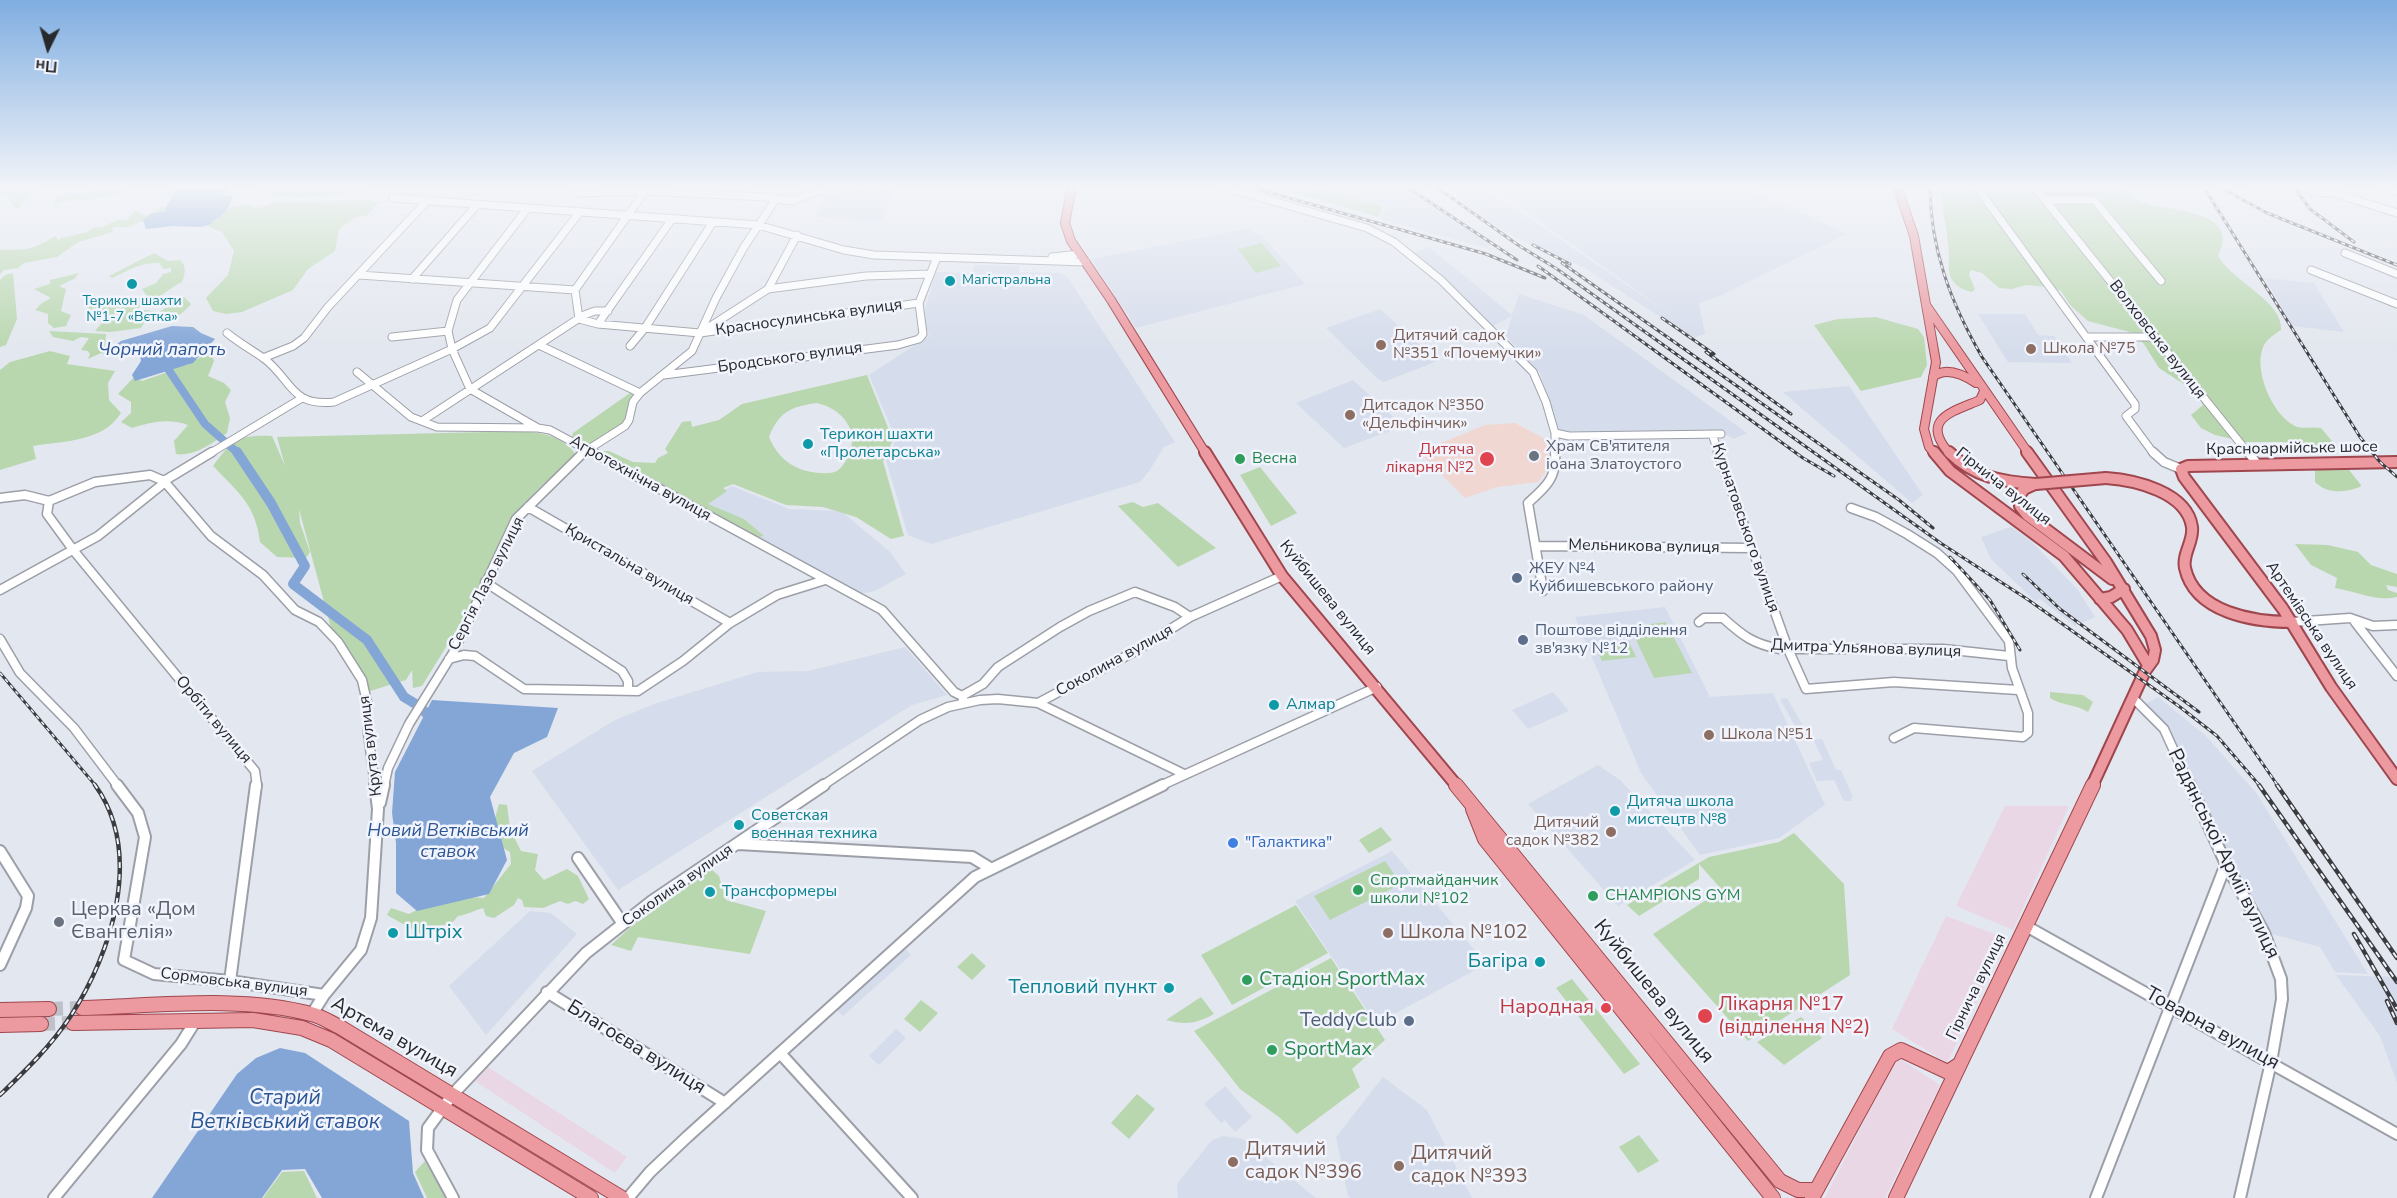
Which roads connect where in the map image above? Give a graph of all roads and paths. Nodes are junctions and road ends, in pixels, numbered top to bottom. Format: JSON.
{"nodes":[{"id":1,"x":389,"y":242,"type":"edge"},
{"id":2,"x":445,"y":242,"type":"edge"},
{"id":3,"x":501,"y":242,"type":"edge"},
{"id":4,"x":556,"y":242,"type":"edge"},
{"id":5,"x":610,"y":242,"type":"edge"},
{"id":6,"x":656,"y":242,"type":"edge"},
{"id":7,"x":700,"y":242,"type":"edge"},
{"id":8,"x":748,"y":242,"type":"edge"},
{"id":9,"x":793,"y":242,"type":"edge"},
{"id":10,"x":819,"y":242,"type":"edge"},
{"id":11,"x":1072,"y":242,"type":"edge"},
{"id":12,"x":1394,"y":242,"type":"edge"},
{"id":13,"x":1915,"y":242,"type":"edge"},
{"id":14,"x":2017,"y":242,"type":"edge"},
{"id":15,"x":2079,"y":242,"type":"edge"},
{"id":16,"x":2128,"y":242,"type":"edge"},
{"id":17,"x":2345,"y":253,"type":"dead end"},
{"id":18,"x":1080,"y":254,"type":"junction"},
{"id":19,"x":937,"y":258,"type":"junction"},
{"id":20,"x":1024,"y":260,"type":"junction"},
{"id":21,"x":1086,"y":262,"type":"junction"},
{"id":22,"x":2311,"y":270,"type":"dead end"},
{"id":23,"x":930,"y":274,"type":"junction"},
{"id":24,"x":2397,"y":274,"type":"edge"},
{"id":25,"x":359,"y":275,"type":"junction"},
{"id":26,"x":412,"y":279,"type":"junction"},
{"id":27,"x":2160,"y":281,"type":"dead end"},
{"id":28,"x":469,"y":283,"type":"junction"},
{"id":29,"x":521,"y":287,"type":"junction"},
{"id":30,"x":768,"y":289,"type":"junction"},
{"id":31,"x":576,"y":290,"type":"junction"},
{"id":32,"x":919,"y":303,"type":"junction"},
{"id":33,"x":2397,"y":304,"type":"edge"},
{"id":34,"x":1926,"y":305,"type":"junction"},
{"id":35,"x":608,"y":311,"type":"junction"},
{"id":36,"x":579,"y":319,"type":"junction"},
{"id":37,"x":598,"y":324,"type":"junction"},
{"id":38,"x":645,"y":328,"type":"junction"},
{"id":39,"x":448,"y":331,"type":"junction"},
{"id":40,"x":227,"y":333,"type":"dead end"},
{"id":41,"x":700,"y":333,"type":"junction"},
{"id":42,"x":392,"y":337,"type":"dead end"},
{"id":43,"x":2087,"y":337,"type":"junction"},
{"id":44,"x":2153,"y":337,"type":"junction"},
{"id":45,"x":539,"y":345,"type":"junction"},
{"id":46,"x":630,"y":346,"type":"dead end"},
{"id":47,"x":452,"y":349,"type":"junction"},
{"id":48,"x":263,"y":358,"type":"junction"},
{"id":49,"x":357,"y":372,"type":"dead end"},
{"id":50,"x":661,"y":376,"type":"junction"},
{"id":51,"x":1933,"y":377,"type":"junction"},
{"id":52,"x":372,"y":385,"type":"junction"},
{"id":53,"x":470,"y":388,"type":"junction"},
{"id":54,"x":1982,"y":388,"type":"junction"},
{"id":55,"x":640,"y":393,"type":"junction"},
{"id":56,"x":301,"y":397,"type":"junction"},
{"id":57,"x":422,"y":421,"type":"junction"},
{"id":58,"x":538,"y":428,"type":"junction"},
{"id":59,"x":1555,"y":433,"type":"junction"},
{"id":60,"x":588,"y":450,"type":"junction"},
{"id":61,"x":2397,"y":462,"type":"edge"},
{"id":62,"x":2258,"y":465,"type":"junction"},
{"id":63,"x":2184,"y":468,"type":"junction"},
{"id":64,"x":162,"y":481,"type":"junction"},
{"id":65,"x":2036,"y":484,"type":"junction"},
{"id":66,"x":0,"y":498,"type":"edge"},
{"id":67,"x":49,"y":501,"type":"junction"},
{"id":68,"x":528,"y":507,"type":"junction"},
{"id":69,"x":1851,"y":508,"type":"dead end"},
{"id":70,"x":1536,"y":546,"type":"junction"},
{"id":71,"x":1752,"y":548,"type":"junction"},
{"id":72,"x":74,"y":551,"type":"junction"},
{"id":73,"x":1282,"y":576,"type":"junction"},
{"id":74,"x":825,"y":580,"type":"junction"},
{"id":75,"x":485,"y":582,"type":"junction"},
{"id":76,"x":2124,"y":589,"type":"junction"},
{"id":77,"x":0,"y":590,"type":"edge"},
{"id":78,"x":1543,"y":591,"type":"dead end"},
{"id":79,"x":2100,"y":599,"type":"junction"},
{"id":80,"x":1190,"y":617,"type":"junction"},
{"id":81,"x":2350,"y":618,"type":"junction"},
{"id":82,"x":1700,"y":622,"type":"dead end"},
{"id":83,"x":2292,"y":622,"type":"junction"},
{"id":84,"x":730,"y":623,"type":"junction"},
{"id":85,"x":2397,"y":625,"type":"edge"},
{"id":86,"x":0,"y":639,"type":"edge"},
{"id":87,"x":1788,"y":649,"type":"junction"},
{"id":88,"x":2009,"y":656,"type":"junction"},
{"id":89,"x":449,"y":659,"type":"junction"},
{"id":90,"x":2148,"y":665,"type":"junction"},
{"id":91,"x":2397,"y":676,"type":"edge"},
{"id":92,"x":1377,"y":687,"type":"junction"},
{"id":93,"x":628,"y":690,"type":"junction"},
{"id":94,"x":2018,"y":690,"type":"junction"},
{"id":95,"x":2134,"y":699,"type":"junction"},
{"id":96,"x":963,"y":700,"type":"junction"},
{"id":97,"x":1038,"y":703,"type":"junction"},
{"id":98,"x":1894,"y":738,"type":"dead end"},
{"id":99,"x":1184,"y":774,"type":"junction"},
{"id":100,"x":2397,"y":779,"type":"edge"},
{"id":101,"x":378,"y":809,"type":"junction"},
{"id":102,"x":737,"y":844,"type":"junction"},
{"id":103,"x":0,"y":850,"type":"edge"},
{"id":104,"x":578,"y":858,"type":"dead end"},
{"id":105,"x":2226,"y":864,"type":"junction"},
{"id":106,"x":990,"y":868,"type":"junction"},
{"id":107,"x":623,"y":924,"type":"junction"},
{"id":108,"x":2026,"y":926,"type":"junction"},
{"id":109,"x":0,"y":965,"type":"edge"},
{"id":110,"x":230,"y":981,"type":"junction"},
{"id":111,"x":547,"y":993,"type":"junction"},
{"id":112,"x":324,"y":995,"type":"junction"},
{"id":113,"x":2171,"y":1006,"type":"junction"},
{"id":114,"x":82,"y":1008,"type":"tunnel mouth"},
{"id":115,"x":49,"y":1009,"type":"tunnel mouth"},
{"id":116,"x":0,"y":1010,"type":"edge"},
{"id":117,"x":312,"y":1014,"type":"junction"},
{"id":118,"x":197,"y":1020,"type":"junction"},
{"id":119,"x":73,"y":1023,"type":"tunnel mouth"},
{"id":120,"x":41,"y":1024,"type":"tunnel mouth"},
{"id":121,"x":0,"y":1025,"type":"edge"},
{"id":122,"x":780,"y":1053,"type":"junction"},
{"id":123,"x":2271,"y":1062,"type":"junction"},
{"id":124,"x":1960,"y":1064,"type":"junction"},
{"id":125,"x":1933,"y":1068,"type":"junction"},
{"id":126,"x":453,"y":1094,"type":"junction"},
{"id":127,"x":1945,"y":1095,"type":"junction"},
{"id":128,"x":725,"y":1103,"type":"junction"},
{"id":129,"x":442,"y":1107,"type":"junction"},
{"id":130,"x":2397,"y":1134,"type":"edge"},
{"id":131,"x":1774,"y":1190,"type":"edge"},
{"id":132,"x":1814,"y":1194,"type":"edge"},
{"id":133,"x":54,"y":1198,"type":"edge"},
{"id":134,"x":453,"y":1198,"type":"edge"},
{"id":135,"x":591,"y":1198,"type":"edge"},
{"id":136,"x":622,"y":1198,"type":"edge"},
{"id":137,"x":628,"y":1198,"type":"edge"},
{"id":138,"x":912,"y":1198,"type":"edge"},
{"id":139,"x":1896,"y":1198,"type":"edge"},
{"id":140,"x":2096,"y":1198,"type":"edge"},
{"id":141,"x":2240,"y":1198,"type":"edge"}],
"edges":[{"from":1,"to":25,"type":"street"},
{"from":2,"to":26,"type":"street"},
{"from":3,"to":28,"type":"street"},
{"from":4,"to":29,"type":"street"},
{"from":5,"to":31,"type":"street"},
{"from":6,"to":35,"type":"street"},
{"from":7,"to":38,"type":"street"},
{"from":8,"to":41,"type":"street"},
{"from":9,"to":30,"type":"street"},
{"from":10,"to":19,"type":"street"},
{"from":11,"to":18,"type":"main road","name":"Куйбишева вулиця"},
{"from":12,"to":59,"type":"street"},
{"from":13,"to":34,"type":"main road","name":"Гірнича вулиця"},
{"from":14,"to":43,"type":"street"},
{"from":15,"to":44,"type":"street","name":"Волховська вулиця"},
{"from":16,"to":27,"type":"street"},
{"from":17,"to":24,"type":"street"},
{"from":18,"to":20,"type":"street"},
{"from":18,"to":21,"type":"main road","name":"Куйбишева вулиця"},
{"from":19,"to":20,"type":"street"},
{"from":19,"to":23,"type":"street"},
{"from":20,"to":21,"type":"street"},
{"from":21,"to":73,"type":"main road","name":"Куйбишева вулиця"},
{"from":22,"to":33,"type":"street"},
{"from":23,"to":30,"type":"street"},
{"from":23,"to":32,"type":"street"},
{"from":25,"to":26,"type":"street"},
{"from":25,"to":48,"type":"street"},
{"from":26,"to":28,"type":"street"},
{"from":28,"to":29,"type":"street"},
{"from":28,"to":39,"type":"street"},
{"from":29,"to":31,"type":"street"},
{"from":29,"to":47,"type":"street"},
{"from":30,"to":41,"type":"street"},
{"from":31,"to":36,"type":"street"},
{"from":32,"to":41,"type":"street","name":"Красносулинська вулиця"},
{"from":32,"to":50,"type":"street","name":"Бродського вулиця"},
{"from":34,"to":51,"type":"main road","name":"Гірнича вулиця"},
{"from":34,"to":54,"type":"main road","name":"Гірнича вулиця"},
{"from":35,"to":36,"type":"street"},
{"from":35,"to":37,"type":"street"},
{"from":36,"to":37,"type":"street"},
{"from":36,"to":45,"type":"street"},
{"from":37,"to":38,"type":"street"},
{"from":38,"to":41,"type":"street"},
{"from":38,"to":46,"type":"street"},
{"from":39,"to":42,"type":"street"},
{"from":39,"to":47,"type":"street"},
{"from":40,"to":48,"type":"street"},
{"from":41,"to":50,"type":"street"},
{"from":43,"to":44,"type":"street"},
{"from":43,"to":63,"type":"street"},
{"from":44,"to":62,"type":"street","name":"Волховська вулиця"},
{"from":45,"to":53,"type":"street"},
{"from":45,"to":55,"type":"street"},
{"from":47,"to":52,"type":"street"},
{"from":47,"to":53,"type":"street"},
{"from":48,"to":56,"type":"street"},
{"from":49,"to":52,"type":"street"},
{"from":50,"to":55,"type":"street"},
{"from":51,"to":54,"type":"main road"},
{"from":51,"to":79,"type":"main road","name":"Гірнича вулиця"},
{"from":52,"to":56,"type":"street"},
{"from":52,"to":57,"type":"street"},
{"from":53,"to":57,"type":"street"},
{"from":53,"to":58,"type":"street","name":"Агротехнічна вулиця"},
{"from":54,"to":65,"type":"main road"},
{"from":54,"to":76,"type":"main road","name":"Гірнича вулиця"},
{"from":55,"to":60,"type":"street","name":"Сергія Лазо вулиця"},
{"from":56,"to":64,"type":"street"},
{"from":57,"to":58,"type":"street"},
{"from":58,"to":60,"type":"street","name":"Агротехнічна вулиця"},
{"from":59,"to":70,"type":"street"},
{"from":59,"to":71,"type":"street","name":"Курнатовського вулиця"},
{"from":60,"to":68,"type":"street","name":"Сергія Лазо вулиця"},
{"from":60,"to":74,"type":"street","name":"Агротехнічна вулиця"},
{"from":61,"to":62,"type":"main road","name":"Красноармійське шосе"},
{"from":62,"to":63,"type":"main road","name":"Красноармійське шосе"},
{"from":63,"to":83,"type":"main road","name":"Артемівська вулиця"},
{"from":64,"to":67,"type":"street"},
{"from":64,"to":72,"type":"street"},
{"from":64,"to":101,"type":"street","name":"Крута вулиця"},
{"from":65,"to":76,"type":"main road"},
{"from":65,"to":83,"type":"main road","bridge":true},
{"from":66,"to":67,"type":"street"},
{"from":67,"to":72,"type":"street","name":"Орбіти вулиця"},
{"from":68,"to":75,"type":"street","name":"Сергія Лазо вулиця"},
{"from":68,"to":84,"type":"street","name":"Кристальна вулиця"},
{"from":69,"to":88,"type":"street"},
{"from":70,"to":71,"type":"street","name":"Мельникова вулиця"},
{"from":70,"to":78,"type":"street"},
{"from":71,"to":87,"type":"street","name":"Курнатовського вулиця"},
{"from":72,"to":77,"type":"street"},
{"from":72,"to":110,"type":"street","name":"Орбіти вулиця"},
{"from":73,"to":80,"type":"street","name":"Соколина вулиця"},
{"from":73,"to":92,"type":"main road","name":"Куйбишева вулиця"},
{"from":74,"to":84,"type":"street"},
{"from":74,"to":96,"type":"street","name":"Агротехнічна вулиця"},
{"from":75,"to":89,"type":"street","name":"Сергія Лазо вулиця"},
{"from":75,"to":93,"type":"street"},
{"from":76,"to":79,"type":"main road"},
{"from":76,"to":90,"type":"main road","name":"Гірнича вулиця"},
{"from":79,"to":90,"type":"main road","name":"Гірнича вулиця"},
{"from":80,"to":96,"type":"street","name":"Соколина вулиця"},
{"from":80,"to":97,"type":"street","name":"Соколина вулиця"},
{"from":81,"to":83,"type":"street"},
{"from":81,"to":85,"type":"street"},
{"from":81,"to":91,"type":"street"},
{"from":82,"to":87,"type":"street","name":"Дмитра Ульянова вулиця"},
{"from":83,"to":100,"type":"main road","name":"Артемівська вулиця"},
{"from":84,"to":93,"type":"street"},
{"from":86,"to":110,"type":"street","name":"Сормовська вулиця"},
{"from":87,"to":88,"type":"street","name":"Дмитра Ульянова вулиця"},
{"from":87,"to":94,"type":"street","name":"Курнатовського вулиця"},
{"from":88,"to":94,"type":"street"},
{"from":89,"to":93,"type":"street"},
{"from":89,"to":101,"type":"street","name":"Сергія Лазо вулиця"},
{"from":90,"to":95,"type":"main road","name":"Гірнича вулиця"},
{"from":92,"to":99,"type":"street"},
{"from":92,"to":131,"type":"main road","name":"Куйбишева вулиця"},
{"from":94,"to":98,"type":"street"},
{"from":95,"to":105,"type":"street","name":"Радянської Армії вулиця"},
{"from":95,"to":108,"type":"main road","name":"Гірнича вулиця"},
{"from":96,"to":97,"type":"street","name":"Соколина вулиця"},
{"from":96,"to":102,"type":"street","name":"Соколина вулиця"},
{"from":97,"to":99,"type":"street","name":"Соколина вулиця"},
{"from":99,"to":106,"type":"street"},
{"from":101,"to":112,"type":"street","name":"Крута вулиця"},
{"from":102,"to":106,"type":"street"},
{"from":102,"to":107,"type":"street","name":"Соколина вулиця"},
{"from":103,"to":109,"type":"street"},
{"from":104,"to":107,"type":"street"},
{"from":105,"to":113,"type":"street"},
{"from":105,"to":123,"type":"street","name":"Радянської Армії вулиця"},
{"from":106,"to":122,"type":"street"},
{"from":107,"to":111,"type":"street","name":"Соколина вулиця"},
{"from":108,"to":113,"type":"street","name":"Товарна вулиця"},
{"from":108,"to":124,"type":"main road","name":"Гірнича вулиця"},
{"from":110,"to":112,"type":"street","name":"Сормовська вулиця"},
{"from":111,"to":126,"type":"street","name":"Соколина вулиця"},
{"from":111,"to":128,"type":"street","name":"Благоєва вулиця"},
{"from":112,"to":117,"type":"street","name":"Крута вулиця"},
{"from":113,"to":123,"type":"street","name":"Товарна вулиця"},
{"from":113,"to":140,"type":"street"},
{"from":114,"to":117,"type":"main road","name":"Артема вулиця"},
{"from":115,"to":116,"type":"main road"},
{"from":117,"to":126,"type":"main road","name":"Артема вулиця"},
{"from":118,"to":119,"type":"main road","name":"Артема вулиця"},
{"from":118,"to":129,"type":"main road","name":"Артема вулиця"},
{"from":118,"to":133,"type":"street"},
{"from":120,"to":121,"type":"main road"},
{"from":122,"to":128,"type":"street"},
{"from":122,"to":138,"type":"street"},
{"from":123,"to":130,"type":"street","name":"Товарна вулиця"},
{"from":123,"to":141,"type":"street","name":"Радянської Армії вулиця"},
{"from":124,"to":125,"type":"main road","name":"Гірнича вулиця"},
{"from":124,"to":127,"type":"main road","name":"Гірнича вулиця"},
{"from":125,"to":127,"type":"main road"},
{"from":125,"to":132,"type":"main road"},
{"from":126,"to":129,"type":"street","name":"Соколина вулиця"},
{"from":126,"to":136,"type":"main road","name":"Артема вулиця"},
{"from":127,"to":139,"type":"main road","name":"Гірнича вулиця"},
{"from":128,"to":137,"type":"street"},
{"from":129,"to":134,"type":"street","name":"Соколина вулиця"},
{"from":129,"to":135,"type":"main road","name":"Артема вулиця"},
{"from":131,"to":132,"type":"main road","name":"Куйбишева вулиця"}]}
